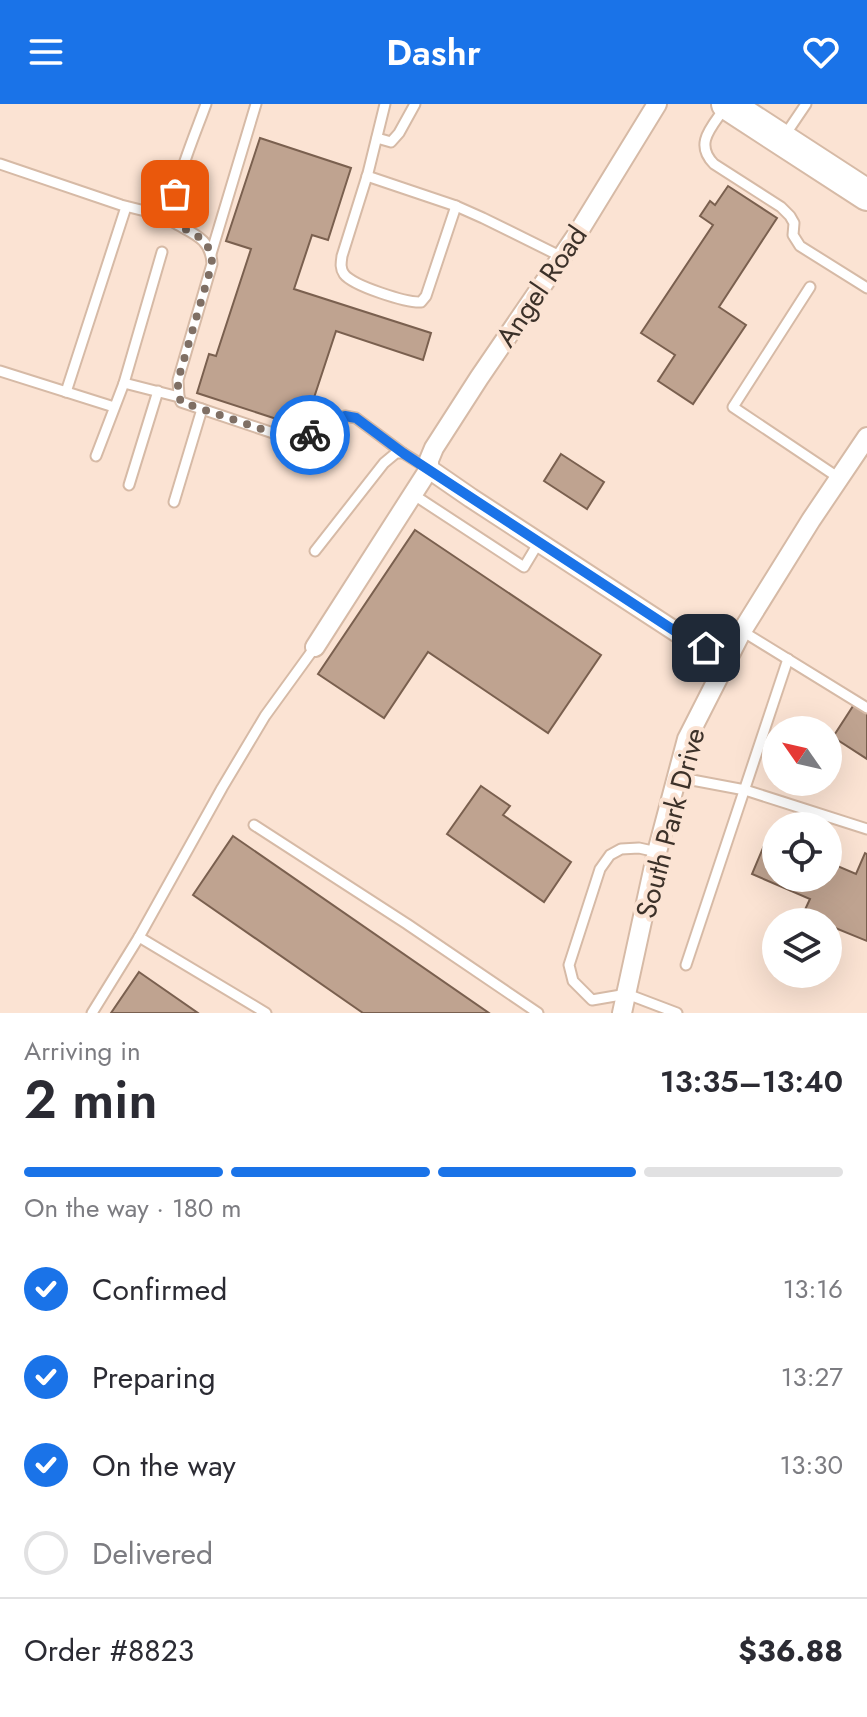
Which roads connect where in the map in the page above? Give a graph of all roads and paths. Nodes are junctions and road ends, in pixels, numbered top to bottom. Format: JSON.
{"nodes":[{"id":1,"x":206,"y":104,"type":"edge"},
{"id":2,"x":256,"y":104,"type":"edge"},
{"id":3,"x":385,"y":104,"type":"edge"},
{"id":4,"x":415,"y":104,"type":"edge"},
{"id":5,"x":657,"y":104,"type":"edge"},
{"id":6,"x":727,"y":104,"type":"edge"},
{"id":7,"x":806,"y":104,"type":"edge"},
{"id":8,"x":377,"y":138,"type":"junction"},
{"id":9,"x":782,"y":140,"type":"junction"},
{"id":10,"x":0,"y":164,"type":"edge"},
{"id":11,"x":367,"y":176,"type":"junction"},
{"id":12,"x":867,"y":195,"type":"edge"},
{"id":13,"x":456,"y":206,"type":"junction"},
{"id":14,"x":126,"y":207,"type":"junction"},
{"id":15,"x":173,"y":218,"type":"junction"},
{"id":16,"x":162,"y":252,"type":"dead end"},
{"id":17,"x":211,"y":254,"type":"junction"},
{"id":18,"x":562,"y":257,"type":"junction"},
{"id":19,"x":810,"y":287,"type":"dead end"},
{"id":20,"x":867,"y":288,"type":"edge"},
{"id":21,"x":0,"y":371,"type":"edge"},
{"id":22,"x":124,"y":383,"type":"junction"},
{"id":23,"x":158,"y":391,"type":"junction"},
{"id":24,"x":66,"y":392,"type":"junction"},
{"id":25,"x":179,"y":397,"type":"junction"},
{"id":26,"x":114,"y":407,"type":"junction"},
{"id":27,"x":202,"y":409,"type":"junction"},
{"id":28,"x":867,"y":437,"type":"edge"},
{"id":29,"x":403,"y":453,"type":"junction"},
{"id":30,"x":96,"y":456,"type":"dead end"},
{"id":31,"x":429,"y":469,"type":"junction"},
{"id":32,"x":839,"y":478,"type":"junction"},
{"id":33,"x":129,"y":485,"type":"dead end"},
{"id":34,"x":414,"y":495,"type":"junction"},
{"id":35,"x":174,"y":502,"type":"dead end"},
{"id":36,"x":539,"y":542,"type":"junction"},
{"id":37,"x":315,"y":551,"type":"dead end"},
{"id":38,"x":742,"y":631,"type":"junction"},
{"id":39,"x":315,"y":647,"type":"joint"},
{"id":40,"x":788,"y":659,"type":"junction"},
{"id":41,"x":727,"y":660,"type":"junction"},
{"id":42,"x":867,"y":708,"type":"edge"},
{"id":43,"x":676,"y":777,"type":"junction"},
{"id":44,"x":745,"y":790,"type":"junction"},
{"id":45,"x":254,"y":825,"type":"dead end"},
{"id":46,"x":867,"y":829,"type":"edge"},
{"id":47,"x":657,"y":852,"type":"junction"},
{"id":48,"x":139,"y":937,"type":"junction"},
{"id":49,"x":686,"y":965,"type":"dead end"},
{"id":50,"x":627,"y":994,"type":"junction"},
{"id":51,"x":92,"y":1013,"type":"edge"},
{"id":52,"x":266,"y":1013,"type":"edge"},
{"id":53,"x":538,"y":1013,"type":"edge"},
{"id":54,"x":622,"y":1013,"type":"edge"},
{"id":55,"x":677,"y":1013,"type":"edge"}],
"edges":[{"from":1,"to":15,"type":"lane"},
{"from":2,"to":17,"type":"lane"},
{"from":3,"to":8,"type":"lane"},
{"from":4,"to":8,"type":"lane"},
{"from":5,"to":18,"type":"street","name":"Angel Road"},
{"from":6,"to":9,"type":"main road"},
{"from":6,"to":20,"type":"lane"},
{"from":7,"to":9,"type":"lane"},
{"from":8,"to":11,"type":"lane"},
{"from":9,"to":12,"type":"main road"},
{"from":10,"to":14,"type":"lane"},
{"from":11,"to":13,"type":"lane"},
{"from":11,"to":13,"type":"lane"},
{"from":13,"to":18,"type":"lane"},
{"from":14,"to":15,"type":"lane"},
{"from":14,"to":24,"type":"lane"},
{"from":15,"to":17,"type":"lane"},
{"from":16,"to":22,"type":"lane"},
{"from":17,"to":25,"type":"lane"},
{"from":18,"to":31,"type":"street","name":"Angel Road"},
{"from":19,"to":32,"type":"lane"},
{"from":21,"to":24,"type":"lane"},
{"from":22,"to":23,"type":"lane"},
{"from":22,"to":26,"type":"lane"},
{"from":23,"to":25,"type":"lane"},
{"from":23,"to":33,"type":"lane"},
{"from":24,"to":26,"type":"lane"},
{"from":25,"to":27,"type":"lane"},
{"from":26,"to":30,"type":"lane"},
{"from":27,"to":29,"type":"lane"},
{"from":27,"to":35,"type":"lane"},
{"from":28,"to":32,"type":"street","name":"South Park Drive"},
{"from":29,"to":31,"type":"lane"},
{"from":29,"to":37,"type":"lane"},
{"from":31,"to":34,"type":"street","name":"Angel Road"},
{"from":31,"to":36,"type":"street"},
{"from":32,"to":38,"type":"street","name":"South Park Drive"},
{"from":34,"to":36,"type":"lane"},
{"from":34,"to":39,"type":"street","name":"Angel Road"},
{"from":36,"to":41,"type":"street"},
{"from":38,"to":40,"type":"lane"},
{"from":38,"to":41,"type":"street","name":"South Park Drive"},
{"from":39,"to":48,"type":"lane"},
{"from":40,"to":42,"type":"lane"},
{"from":40,"to":44,"type":"lane"},
{"from":41,"to":43,"type":"street","name":"South Park Drive"},
{"from":43,"to":44,"type":"lane"},
{"from":43,"to":47,"type":"street","name":"South Park Drive"},
{"from":44,"to":46,"type":"lane"},
{"from":44,"to":49,"type":"lane"},
{"from":45,"to":53,"type":"lane"},
{"from":47,"to":50,"type":"street","name":"South Park Drive"},
{"from":47,"to":50,"type":"lane"},
{"from":48,"to":51,"type":"lane"},
{"from":48,"to":52,"type":"lane"},
{"from":50,"to":54,"type":"street","name":"South Park Drive"},
{"from":50,"to":55,"type":"lane"}]}
